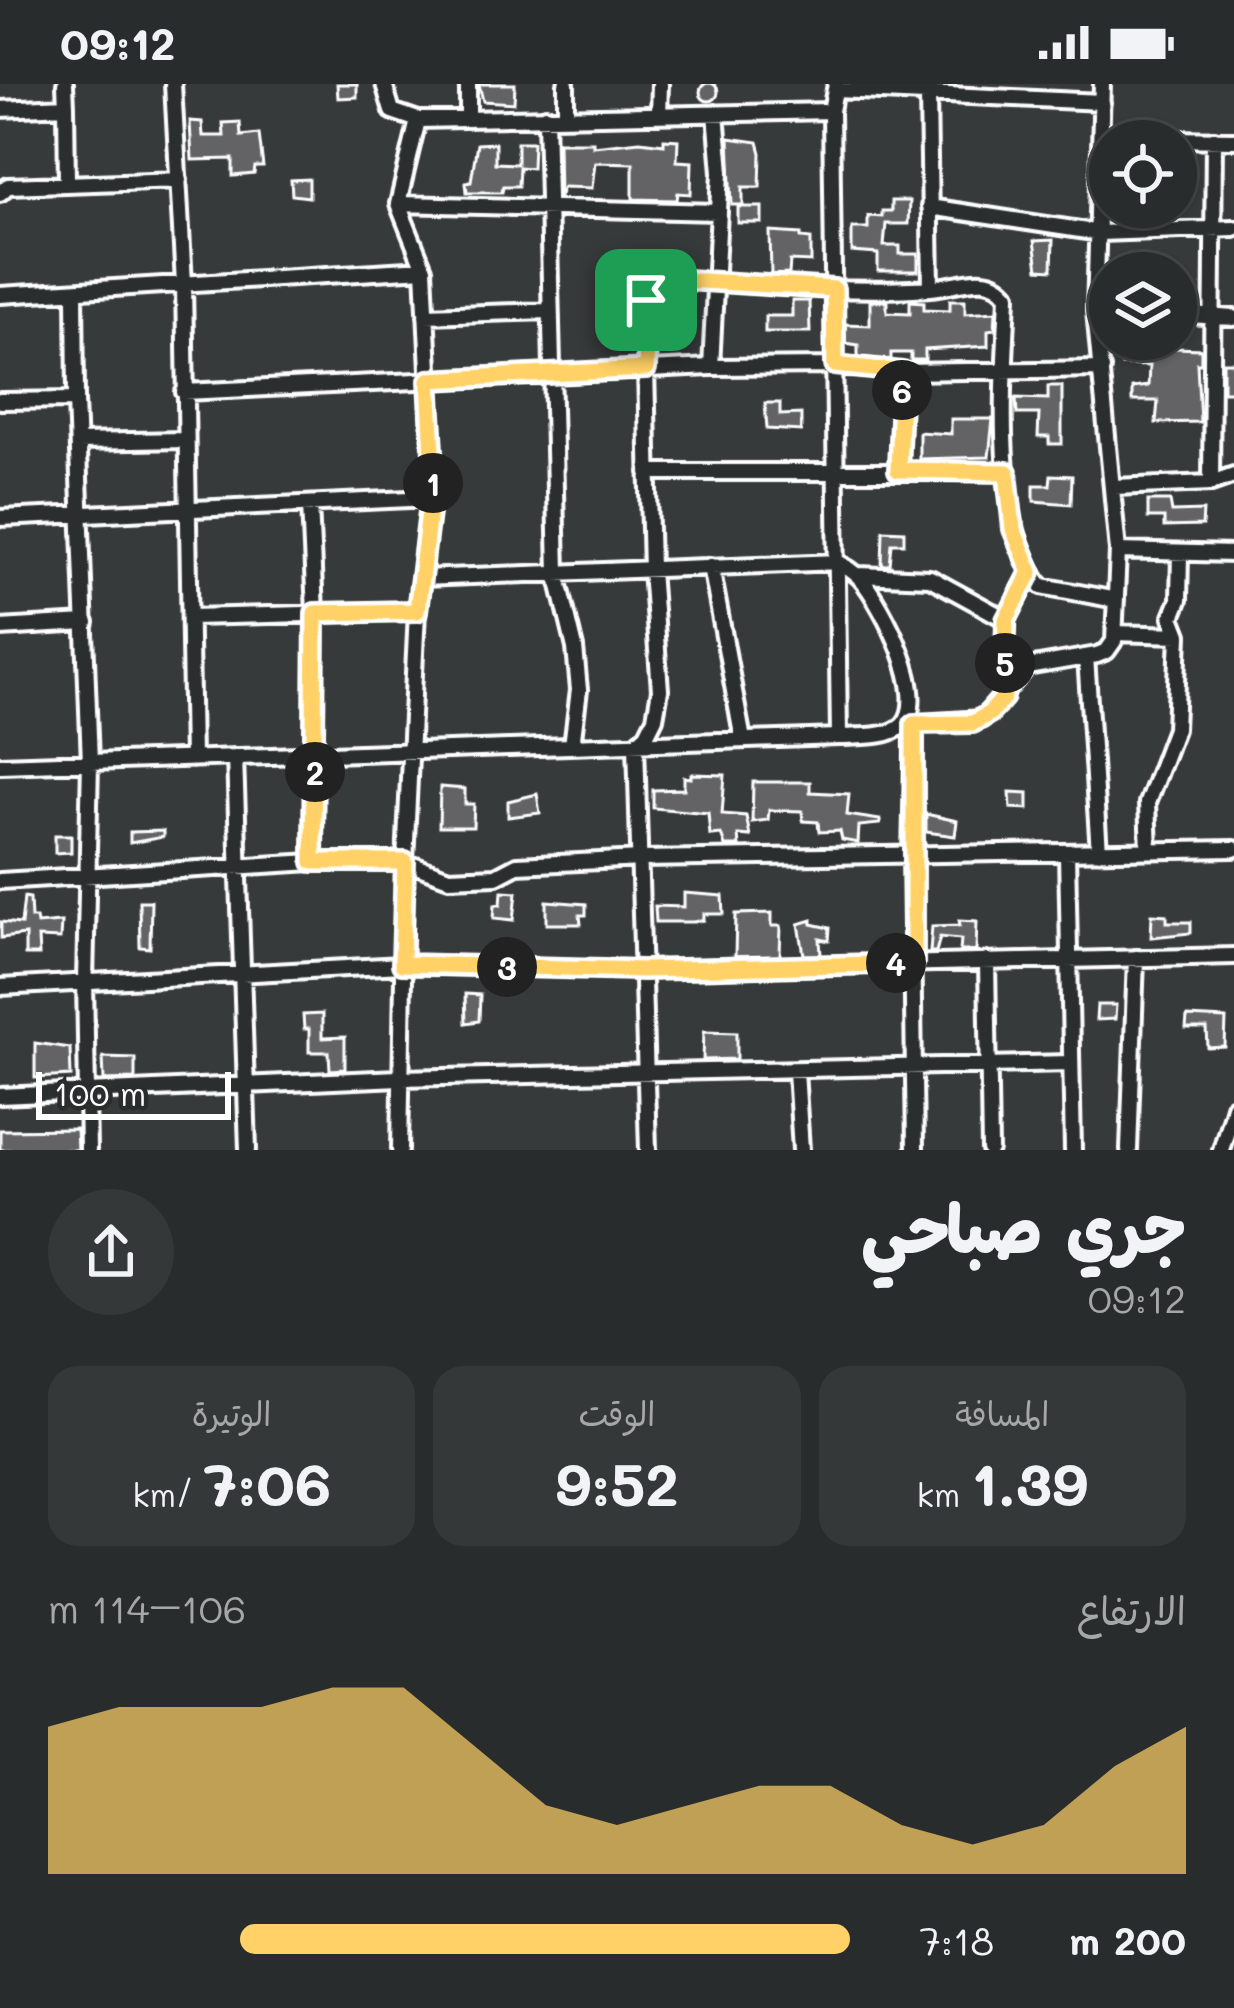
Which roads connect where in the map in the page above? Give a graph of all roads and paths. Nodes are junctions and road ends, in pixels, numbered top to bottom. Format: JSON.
{"nodes":[{"id":1,"x":65,"y":84,"type":"edge"},
{"id":2,"x":173,"y":84,"type":"edge"},
{"id":3,"x":384,"y":84,"type":"edge"},
{"id":4,"x":468,"y":84,"type":"edge"},
{"id":5,"x":566,"y":84,"type":"edge"},
{"id":6,"x":660,"y":84,"type":"edge"},
{"id":7,"x":1102,"y":84,"type":"edge"},
{"id":8,"x":836,"y":87,"type":"edge"},
{"id":9,"x":928,"y":94,"type":"junction"},
{"id":10,"x":1102,"y":102,"type":"junction"},
{"id":11,"x":66,"y":106,"type":"junction"},
{"id":12,"x":0,"y":110,"type":"edge"},
{"id":13,"x":831,"y":111,"type":"junction"},
{"id":14,"x":716,"y":113,"type":"junction"},
{"id":15,"x":566,"y":115,"type":"junction"},
{"id":16,"x":659,"y":115,"type":"junction"},
{"id":17,"x":545,"y":116,"type":"junction"},
{"id":18,"x":468,"y":119,"type":"junction"},
{"id":19,"x":418,"y":120,"type":"junction"},
{"id":20,"x":1102,"y":120,"type":"edge"},
{"id":21,"x":1197,"y":139,"type":"edge"},
{"id":22,"x":1214,"y":139,"type":"junction"},
{"id":23,"x":1234,"y":140,"type":"edge"},
{"id":24,"x":179,"y":180,"type":"junction"},
{"id":25,"x":67,"y":183,"type":"junction"},
{"id":26,"x":0,"y":193,"type":"edge"},
{"id":27,"x":398,"y":204,"type":"junction"},
{"id":28,"x":548,"y":207,"type":"junction"},
{"id":29,"x":929,"y":207,"type":"junction"},
{"id":30,"x":719,"y":212,"type":"junction"},
{"id":31,"x":1100,"y":228,"type":"edge"},
{"id":32,"x":1234,"y":228,"type":"edge"},
{"id":33,"x":1214,"y":230,"type":"junction"},
{"id":34,"x":1100,"y":233,"type":"junction"},
{"id":35,"x":1101,"y":252,"type":"edge"},
{"id":36,"x":424,"y":269,"type":"junction"},
{"id":37,"x":714,"y":282,"type":"junction"},
{"id":38,"x":184,"y":284,"type":"junction"},
{"id":39,"x":931,"y":288,"type":"junction"},
{"id":40,"x":834,"y":289,"type":"junction"},
{"id":41,"x":75,"y":291,"type":"junction"},
{"id":42,"x":0,"y":295,"type":"edge"},
{"id":43,"x":549,"y":311,"type":"junction"},
{"id":44,"x":426,"y":315,"type":"junction"},
{"id":45,"x":1197,"y":315,"type":"edge"},
{"id":46,"x":1213,"y":316,"type":"junction"},
{"id":47,"x":1234,"y":318,"type":"edge"},
{"id":48,"x":1102,"y":360,"type":"edge"},
{"id":49,"x":835,"y":365,"type":"junction"},
{"id":50,"x":712,"y":367,"type":"junction"},
{"id":51,"x":1005,"y":368,"type":"junction"},
{"id":52,"x":646,"y":369,"type":"junction"},
{"id":53,"x":1102,"y":369,"type":"junction"},
{"id":54,"x":549,"y":372,"type":"junction"},
{"id":55,"x":902,"y":372,"type":"junction"},
{"id":56,"x":429,"y":380,"type":"junction"},
{"id":57,"x":184,"y":392,"type":"junction"},
{"id":58,"x":76,"y":400,"type":"junction"},
{"id":59,"x":0,"y":401,"type":"edge"},
{"id":60,"x":185,"y":440,"type":"junction"},
{"id":61,"x":78,"y":442,"type":"junction"},
{"id":62,"x":898,"y":470,"type":"junction"},
{"id":63,"x":648,"y":472,"type":"junction"},
{"id":64,"x":837,"y":472,"type":"junction"},
{"id":65,"x":1007,"y":472,"type":"junction"},
{"id":66,"x":1234,"y":475,"type":"edge"},
{"id":67,"x":1211,"y":483,"type":"junction"},
{"id":68,"x":1114,"y":488,"type":"junction"},
{"id":69,"x":431,"y":498,"type":"junction"},
{"id":70,"x":310,"y":504,"type":"junction"},
{"id":71,"x":188,"y":510,"type":"junction"},
{"id":72,"x":81,"y":515,"type":"junction"},
{"id":73,"x":0,"y":518,"type":"edge"},
{"id":74,"x":1118,"y":551,"type":"junction"},
{"id":75,"x":1180,"y":553,"type":"junction"},
{"id":76,"x":1234,"y":554,"type":"edge"},
{"id":77,"x":838,"y":562,"type":"junction"},
{"id":78,"x":711,"y":566,"type":"junction"},
{"id":79,"x":651,"y":570,"type":"junction"},
{"id":80,"x":1031,"y":572,"type":"junction"},
{"id":81,"x":557,"y":574,"type":"junction"},
{"id":82,"x":859,"y":575,"type":"junction"},
{"id":83,"x":421,"y":578,"type":"junction"},
{"id":84,"x":1116,"y":600,"type":"junction"},
{"id":85,"x":417,"y":611,"type":"junction"},
{"id":86,"x":315,"y":613,"type":"junction"},
{"id":87,"x":191,"y":617,"type":"junction"},
{"id":88,"x":1006,"y":620,"type":"junction"},
{"id":89,"x":86,"y":623,"type":"junction"},
{"id":90,"x":0,"y":628,"type":"edge"},
{"id":91,"x":1114,"y":633,"type":"junction"},
{"id":92,"x":1179,"y":635,"type":"junction"},
{"id":93,"x":1086,"y":657,"type":"junction"},
{"id":94,"x":1004,"y":697,"type":"junction"},
{"id":95,"x":909,"y":724,"type":"junction"},
{"id":96,"x":839,"y":737,"type":"junction"},
{"id":97,"x":743,"y":740,"type":"junction"},
{"id":98,"x":636,"y":744,"type":"junction"},
{"id":99,"x":572,"y":746,"type":"junction"},
{"id":100,"x":412,"y":751,"type":"junction"},
{"id":101,"x":315,"y":754,"type":"junction"},
{"id":102,"x":235,"y":757,"type":"junction"},
{"id":103,"x":192,"y":758,"type":"junction"},
{"id":104,"x":90,"y":762,"type":"junction"},
{"id":105,"x":0,"y":765,"type":"edge"},
{"id":106,"x":1234,"y":849,"type":"edge"},
{"id":107,"x":1148,"y":850,"type":"junction"},
{"id":108,"x":1100,"y":852,"type":"junction"},
{"id":109,"x":1067,"y":853,"type":"junction"},
{"id":110,"x":911,"y":854,"type":"junction"},
{"id":111,"x":642,"y":860,"type":"junction"},
{"id":112,"x":313,"y":862,"type":"junction"},
{"id":113,"x":405,"y":862,"type":"junction"},
{"id":114,"x":239,"y":866,"type":"junction"},
{"id":115,"x":86,"y":876,"type":"junction"},
{"id":116,"x":0,"y":881,"type":"edge"},
{"id":117,"x":1234,"y":956,"type":"edge"},
{"id":118,"x":1069,"y":958,"type":"junction"},
{"id":119,"x":1136,"y":958,"type":"junction"},
{"id":120,"x":987,"y":961,"type":"junction"},
{"id":121,"x":914,"y":963,"type":"junction"},
{"id":122,"x":402,"y":964,"type":"junction"},
{"id":123,"x":643,"y":970,"type":"junction"},
{"id":124,"x":245,"y":972,"type":"junction"},
{"id":125,"x":85,"y":981,"type":"junction"},
{"id":126,"x":0,"y":987,"type":"edge"},
{"id":127,"x":1071,"y":1063,"type":"junction"},
{"id":128,"x":989,"y":1065,"type":"junction"},
{"id":129,"x":915,"y":1067,"type":"junction"},
{"id":130,"x":796,"y":1071,"type":"junction"},
{"id":131,"x":646,"y":1074,"type":"junction"},
{"id":132,"x":399,"y":1078,"type":"junction"},
{"id":133,"x":246,"y":1084,"type":"junction"},
{"id":134,"x":86,"y":1092,"type":"junction"},
{"id":135,"x":0,"y":1096,"type":"edge"},
{"id":136,"x":1234,"y":1106,"type":"edge"},
{"id":137,"x":88,"y":1150,"type":"edge"},
{"id":138,"x":248,"y":1150,"type":"edge"},
{"id":139,"x":400,"y":1150,"type":"edge"},
{"id":140,"x":647,"y":1150,"type":"edge"},
{"id":141,"x":801,"y":1150,"type":"edge"},
{"id":142,"x":915,"y":1150,"type":"edge"},
{"id":143,"x":990,"y":1150,"type":"edge"},
{"id":144,"x":1073,"y":1150,"type":"edge"},
{"id":145,"x":1129,"y":1150,"type":"edge"},
{"id":146,"x":1220,"y":1150,"type":"edge"}],
"edges":[{"from":1,"to":11,"type":"street"},
{"from":2,"to":24,"type":"street"},
{"from":3,"to":19,"type":"street"},
{"from":4,"to":18,"type":"street"},
{"from":5,"to":15,"type":"street"},
{"from":6,"to":16,"type":"street"},
{"from":7,"to":10,"type":"street"},
{"from":8,"to":9,"type":"street"},
{"from":8,"to":13,"type":"street"},
{"from":9,"to":10,"type":"street"},
{"from":9,"to":29,"type":"street"},
{"from":10,"to":20,"type":"street"},
{"from":11,"to":12,"type":"street"},
{"from":11,"to":25,"type":"street"},
{"from":13,"to":14,"type":"street"},
{"from":13,"to":40,"type":"street"},
{"from":14,"to":16,"type":"street"},
{"from":14,"to":30,"type":"street"},
{"from":15,"to":16,"type":"street"},
{"from":15,"to":17,"type":"street"},
{"from":17,"to":18,"type":"street"},
{"from":17,"to":28,"type":"street"},
{"from":18,"to":19,"type":"street"},
{"from":19,"to":27,"type":"street"},
{"from":21,"to":22,"type":"street"},
{"from":22,"to":23,"type":"street"},
{"from":22,"to":33,"type":"street"},
{"from":24,"to":25,"type":"street"},
{"from":24,"to":38,"type":"street"},
{"from":25,"to":26,"type":"street"},
{"from":27,"to":28,"type":"street"},
{"from":27,"to":36,"type":"street"},
{"from":28,"to":30,"type":"street"},
{"from":28,"to":43,"type":"street"},
{"from":29,"to":34,"type":"street"},
{"from":29,"to":39,"type":"street"},
{"from":30,"to":37,"type":"street"},
{"from":31,"to":34,"type":"street"},
{"from":32,"to":33,"type":"street"},
{"from":33,"to":34,"type":"street"},
{"from":33,"to":46,"type":"street"},
{"from":34,"to":35,"type":"street"},
{"from":36,"to":38,"type":"street"},
{"from":36,"to":44,"type":"street"},
{"from":37,"to":40,"type":"street"},
{"from":37,"to":50,"type":"street"},
{"from":37,"to":52,"type":"street"},
{"from":38,"to":41,"type":"street"},
{"from":38,"to":57,"type":"street"},
{"from":39,"to":40,"type":"street"},
{"from":39,"to":51,"type":"street"},
{"from":40,"to":49,"type":"street"},
{"from":41,"to":42,"type":"street"},
{"from":41,"to":58,"type":"street"},
{"from":43,"to":44,"type":"street"},
{"from":43,"to":54,"type":"street"},
{"from":44,"to":56,"type":"street"},
{"from":45,"to":46,"type":"street"},
{"from":46,"to":47,"type":"street"},
{"from":46,"to":67,"type":"street"},
{"from":48,"to":53,"type":"street"},
{"from":49,"to":50,"type":"street"},
{"from":49,"to":55,"type":"street"},
{"from":49,"to":64,"type":"street"},
{"from":50,"to":52,"type":"street"},
{"from":51,"to":53,"type":"street"},
{"from":51,"to":55,"type":"street"},
{"from":51,"to":65,"type":"street"},
{"from":52,"to":54,"type":"street"},
{"from":52,"to":63,"type":"street"},
{"from":53,"to":68,"type":"street"},
{"from":54,"to":56,"type":"street"},
{"from":54,"to":81,"type":"street"},
{"from":55,"to":62,"type":"street"},
{"from":56,"to":57,"type":"street"},
{"from":56,"to":69,"type":"street"},
{"from":57,"to":60,"type":"street"},
{"from":58,"to":59,"type":"street"},
{"from":58,"to":61,"type":"street"},
{"from":60,"to":61,"type":"street"},
{"from":60,"to":71,"type":"street"},
{"from":61,"to":72,"type":"street"},
{"from":62,"to":64,"type":"street"},
{"from":62,"to":65,"type":"street"},
{"from":63,"to":64,"type":"street"},
{"from":63,"to":79,"type":"street"},
{"from":64,"to":77,"type":"street"},
{"from":65,"to":80,"type":"street"},
{"from":66,"to":67,"type":"street"},
{"from":67,"to":68,"type":"street"},
{"from":68,"to":74,"type":"street"},
{"from":69,"to":70,"type":"street"},
{"from":69,"to":83,"type":"street"},
{"from":70,"to":71,"type":"street"},
{"from":70,"to":86,"type":"street"},
{"from":71,"to":72,"type":"street"},
{"from":71,"to":87,"type":"street"},
{"from":72,"to":73,"type":"street"},
{"from":72,"to":89,"type":"street"},
{"from":74,"to":75,"type":"street"},
{"from":74,"to":84,"type":"street"},
{"from":75,"to":76,"type":"street"},
{"from":75,"to":92,"type":"street"},
{"from":77,"to":78,"type":"street"},
{"from":77,"to":82,"type":"street"},
{"from":77,"to":96,"type":"street"},
{"from":78,"to":79,"type":"street"},
{"from":78,"to":97,"type":"street"},
{"from":79,"to":81,"type":"street"},
{"from":79,"to":98,"type":"street"},
{"from":80,"to":84,"type":"street"},
{"from":80,"to":88,"type":"street"},
{"from":81,"to":83,"type":"street"},
{"from":81,"to":99,"type":"street"},
{"from":82,"to":88,"type":"street"},
{"from":82,"to":95,"type":"street"},
{"from":83,"to":85,"type":"street"},
{"from":84,"to":91,"type":"street"},
{"from":85,"to":86,"type":"street"},
{"from":85,"to":100,"type":"street"},
{"from":86,"to":87,"type":"street"},
{"from":86,"to":101,"type":"street"},
{"from":87,"to":103,"type":"street"},
{"from":88,"to":94,"type":"street"},
{"from":89,"to":90,"type":"street"},
{"from":89,"to":104,"type":"street"},
{"from":91,"to":92,"type":"street"},
{"from":91,"to":93,"type":"street"},
{"from":92,"to":107,"type":"street"},
{"from":93,"to":94,"type":"street"},
{"from":93,"to":108,"type":"street"},
{"from":94,"to":95,"type":"street"},
{"from":95,"to":96,"type":"street"},
{"from":95,"to":110,"type":"street"},
{"from":96,"to":97,"type":"street"},
{"from":97,"to":98,"type":"street"},
{"from":98,"to":99,"type":"street"},
{"from":98,"to":111,"type":"street"},
{"from":99,"to":100,"type":"street"},
{"from":100,"to":101,"type":"street"},
{"from":100,"to":113,"type":"street"},
{"from":101,"to":102,"type":"street"},
{"from":101,"to":112,"type":"street"},
{"from":102,"to":103,"type":"street"},
{"from":102,"to":114,"type":"street"},
{"from":103,"to":104,"type":"street"},
{"from":104,"to":105,"type":"street"},
{"from":104,"to":115,"type":"street"},
{"from":106,"to":107,"type":"street"},
{"from":107,"to":108,"type":"street"},
{"from":108,"to":109,"type":"street"},
{"from":109,"to":110,"type":"street"},
{"from":109,"to":118,"type":"street"},
{"from":110,"to":111,"type":"street"},
{"from":110,"to":121,"type":"street"},
{"from":111,"to":113,"type":"street"},
{"from":111,"to":123,"type":"street"},
{"from":112,"to":113,"type":"street"},
{"from":112,"to":114,"type":"street"},
{"from":113,"to":122,"type":"street"},
{"from":114,"to":115,"type":"street"},
{"from":114,"to":124,"type":"street"},
{"from":115,"to":116,"type":"street"},
{"from":115,"to":125,"type":"street"},
{"from":117,"to":119,"type":"street"},
{"from":118,"to":119,"type":"street"},
{"from":118,"to":120,"type":"street"},
{"from":118,"to":127,"type":"street"},
{"from":119,"to":145,"type":"street"},
{"from":120,"to":121,"type":"street"},
{"from":120,"to":128,"type":"street"},
{"from":121,"to":123,"type":"street"},
{"from":121,"to":129,"type":"street"},
{"from":122,"to":123,"type":"street"},
{"from":122,"to":124,"type":"street"},
{"from":122,"to":132,"type":"street"},
{"from":123,"to":131,"type":"street"},
{"from":124,"to":125,"type":"street"},
{"from":124,"to":133,"type":"street"},
{"from":125,"to":126,"type":"street"},
{"from":125,"to":134,"type":"street"},
{"from":127,"to":128,"type":"street"},
{"from":127,"to":144,"type":"street"},
{"from":128,"to":129,"type":"street"},
{"from":128,"to":143,"type":"street"},
{"from":129,"to":130,"type":"street"},
{"from":129,"to":142,"type":"street"},
{"from":130,"to":131,"type":"street"},
{"from":130,"to":141,"type":"street"},
{"from":131,"to":132,"type":"street"},
{"from":131,"to":140,"type":"street"},
{"from":132,"to":133,"type":"street"},
{"from":132,"to":139,"type":"street"},
{"from":133,"to":134,"type":"street"},
{"from":133,"to":138,"type":"street"},
{"from":134,"to":135,"type":"street"},
{"from":134,"to":137,"type":"street"},
{"from":136,"to":146,"type":"street"}]}
